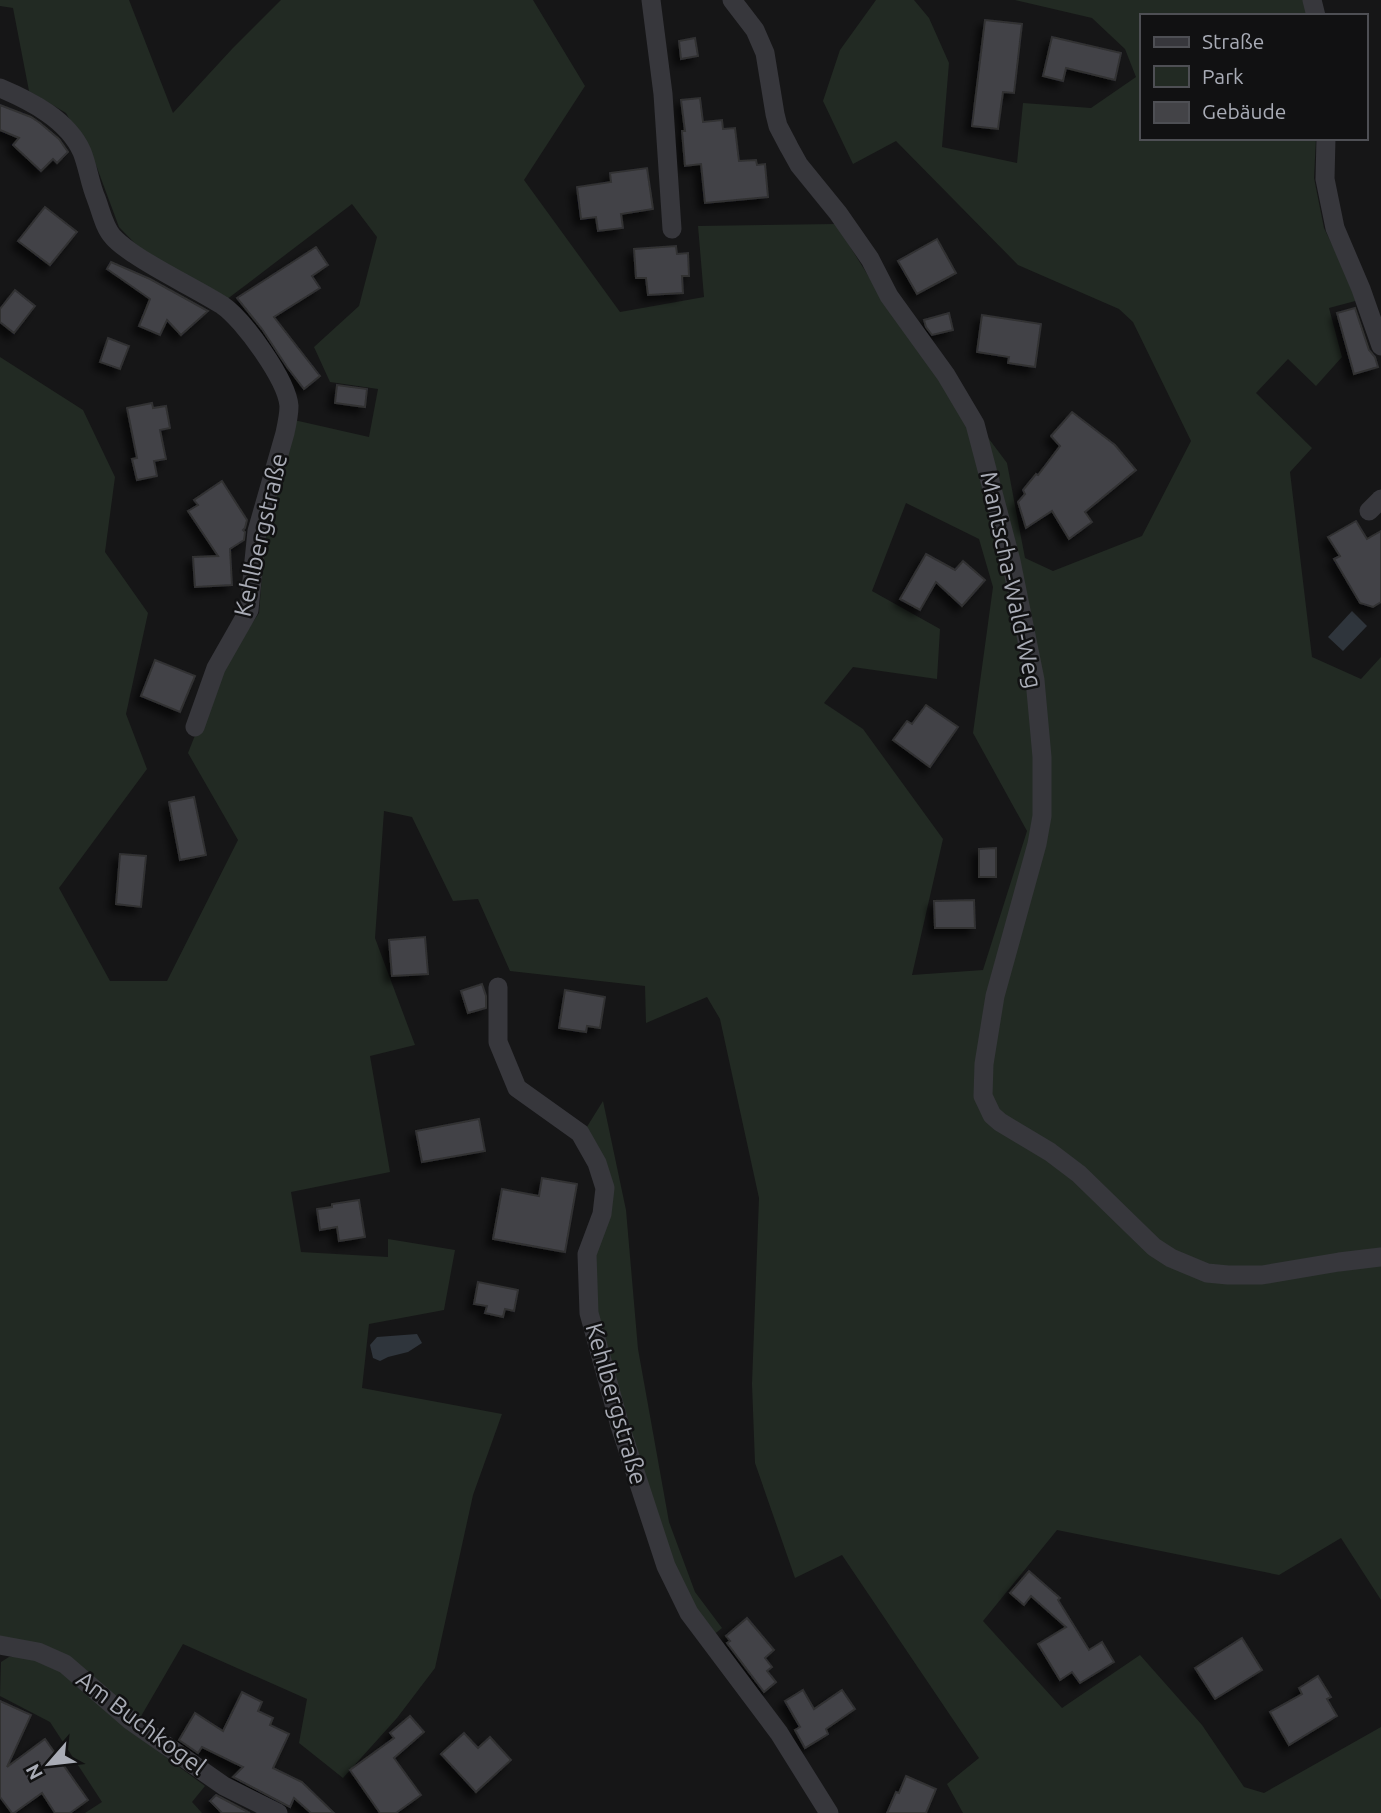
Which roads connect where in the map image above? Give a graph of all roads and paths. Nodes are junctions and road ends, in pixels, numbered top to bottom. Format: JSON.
{"nodes":[{"id":1,"x":651,"y":0,"type":"edge"},
{"id":2,"x":732,"y":0,"type":"edge"},
{"id":3,"x":0,"y":88,"type":"edge"},
{"id":4,"x":1326,"y":140,"type":"edge"},
{"id":5,"x":672,"y":229,"type":"dead end"},
{"id":6,"x":1381,"y":346,"type":"edge"},
{"id":7,"x":195,"y":727,"type":"dead end"},
{"id":8,"x":498,"y":987,"type":"dead end"},
{"id":9,"x":1381,"y":1257,"type":"edge"},
{"id":10,"x":0,"y":1645,"type":"edge"},
{"id":11,"x":271,"y":1812,"type":"edge"},
{"id":12,"x":829,"y":1813,"type":"edge"}],
"edges":[{"from":1,"to":5,"type":"street"},
{"from":2,"to":9,"type":"street","name":"Mantscha-Wald-Weg"},
{"from":3,"to":7,"type":"street","name":"Kehlbergstraße"},
{"from":4,"to":6,"type":"street"},
{"from":8,"to":12,"type":"street","name":"Kehlbergstraße"},
{"from":10,"to":11,"type":"street","name":"Am Buchkogel"}]}
